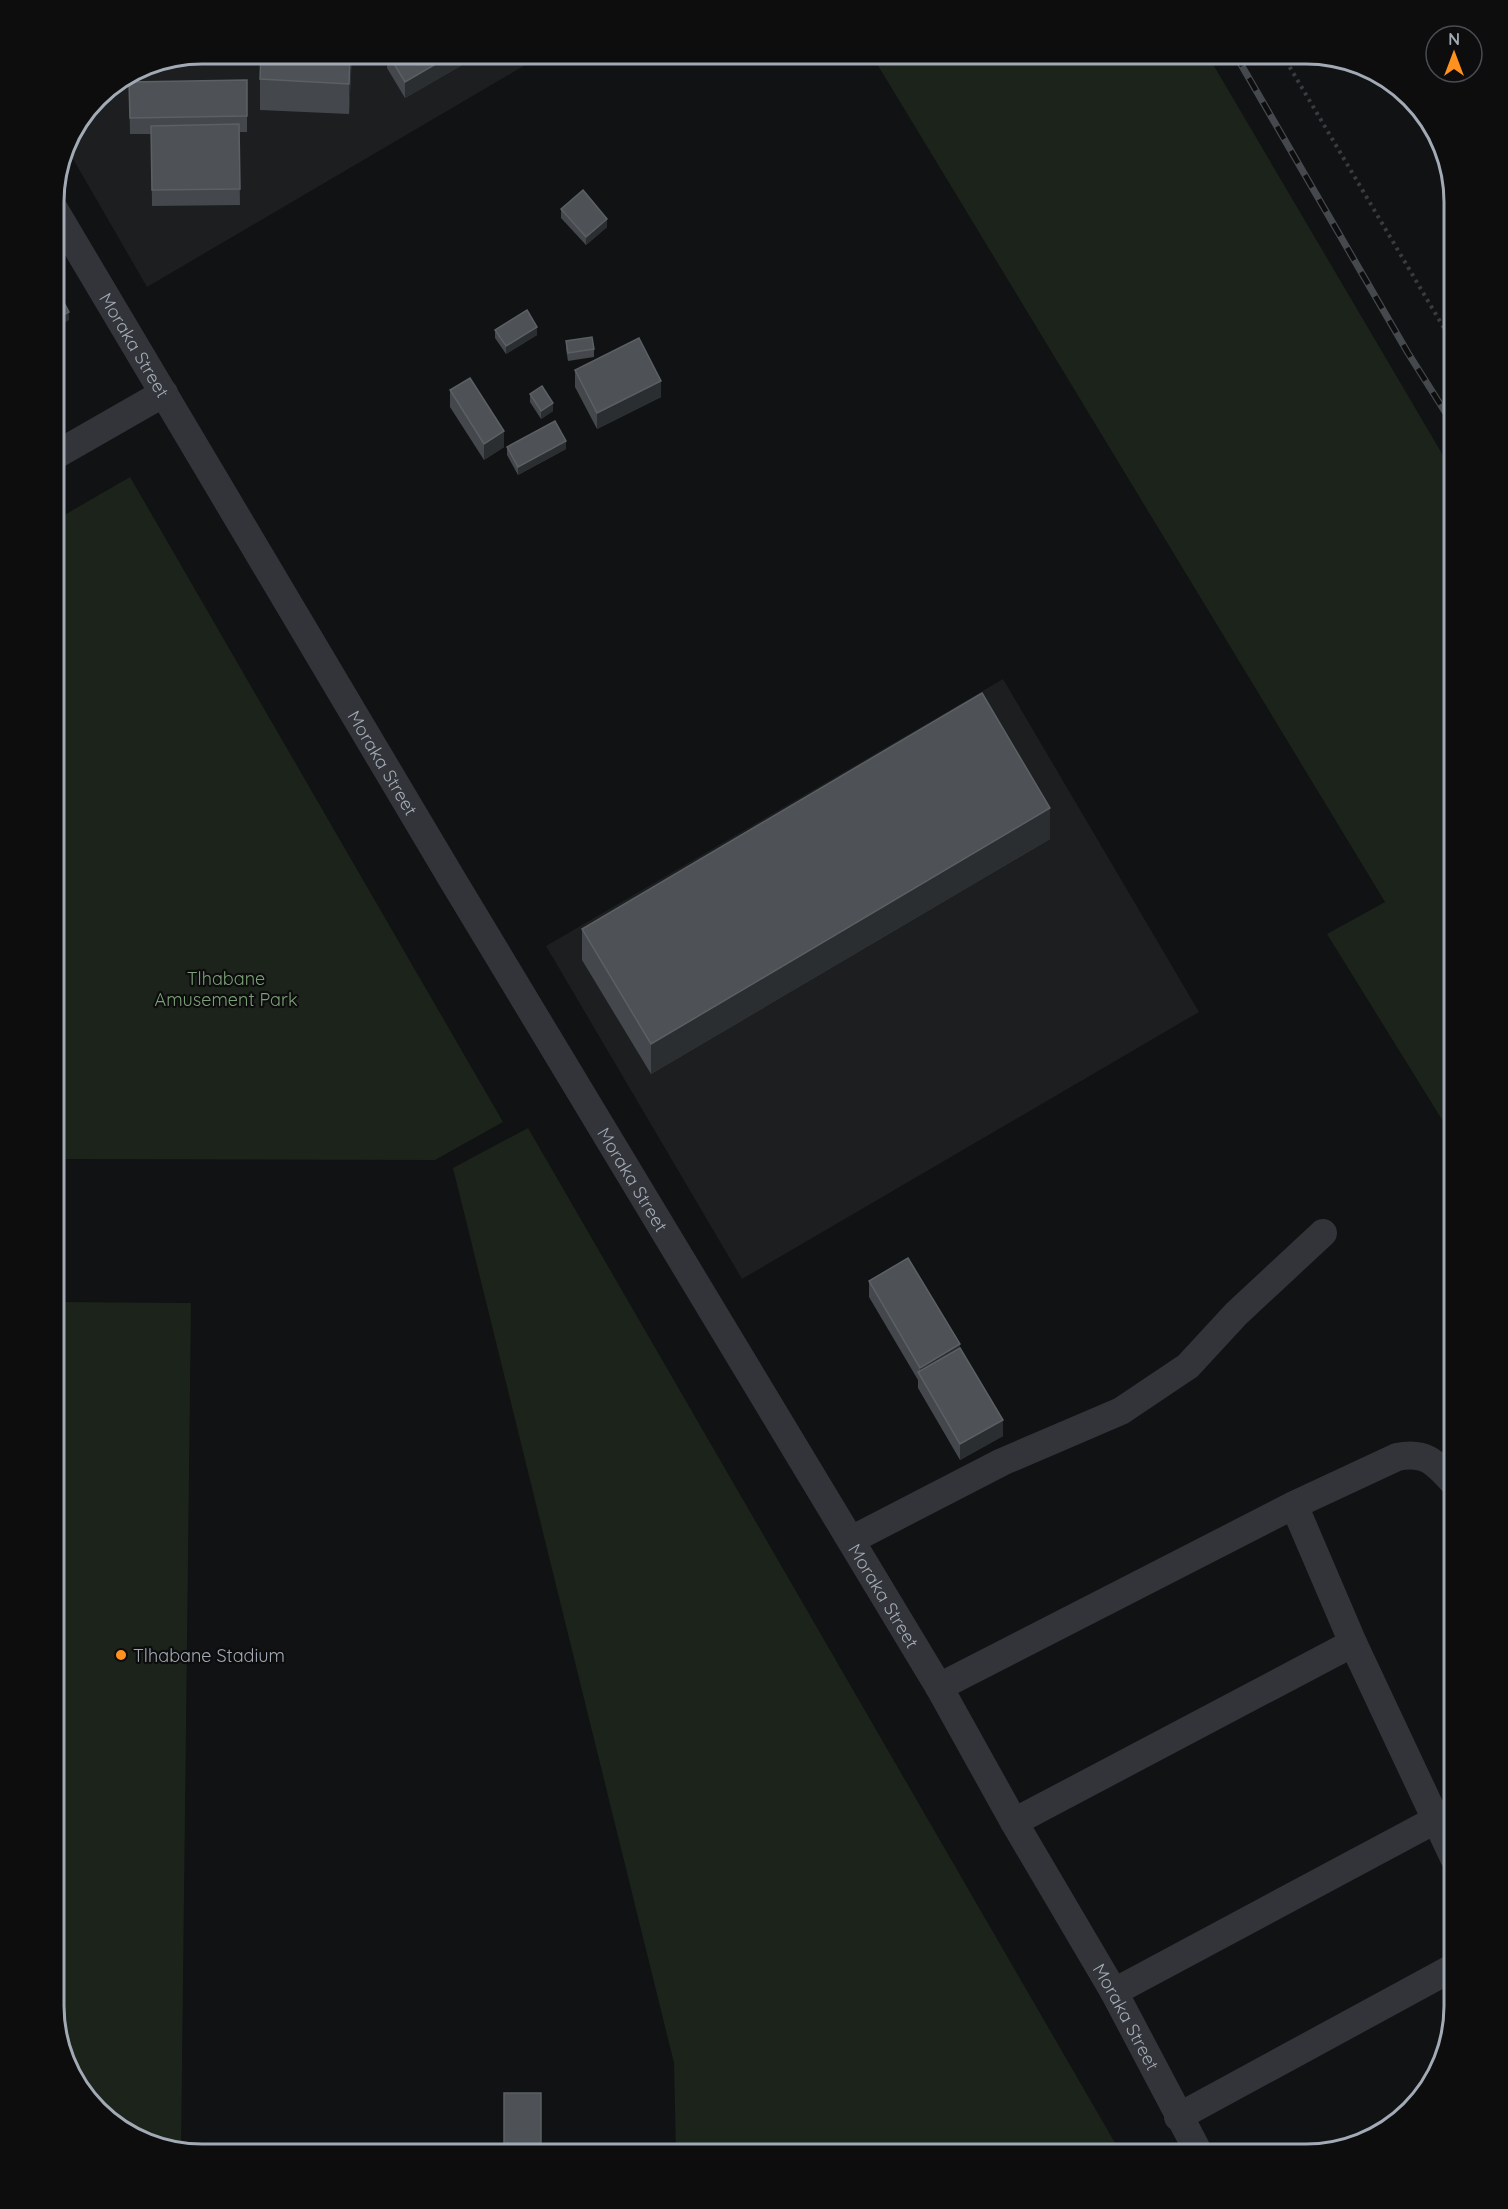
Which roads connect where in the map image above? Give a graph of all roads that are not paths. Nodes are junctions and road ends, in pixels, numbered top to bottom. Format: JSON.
{"nodes":[{"id":1,"x":65,"y":227,"type":"edge"},
{"id":2,"x":164,"y":393,"type":"junction"},
{"id":3,"x":65,"y":450,"type":"edge"},
{"id":4,"x":1323,"y":1233,"type":"dead end"},
{"id":5,"x":1444,"y":1472,"type":"edge"},
{"id":6,"x":1294,"y":1505,"type":"junction"},
{"id":7,"x":850,"y":1540,"type":"junction"},
{"id":8,"x":1353,"y":1643,"type":"junction"},
{"id":9,"x":939,"y":1687,"type":"junction"},
{"id":10,"x":1444,"y":1813,"type":"edge"},
{"id":11,"x":1444,"y":1816,"type":"edge"},
{"id":12,"x":1014,"y":1822,"type":"junction"},
{"id":13,"x":1444,"y":1971,"type":"edge"},
{"id":14,"x":1114,"y":1992,"type":"junction"},
{"id":15,"x":1178,"y":2117,"type":"junction"},
{"id":16,"x":1194,"y":2144,"type":"edge"}],
"edges":[{"from":1,"to":2,"type":"street","name":"Moraka Street"},
{"from":2,"to":3,"type":"street"},
{"from":2,"to":7,"type":"street","name":"Moraka Street"},
{"from":4,"to":7,"type":"street"},
{"from":5,"to":6,"type":"street"},
{"from":6,"to":8,"type":"street"},
{"from":6,"to":9,"type":"street"},
{"from":7,"to":9,"type":"street","name":"Moraka Street"},
{"from":8,"to":10,"type":"street"},
{"from":8,"to":12,"type":"street"},
{"from":9,"to":12,"type":"street","name":"Moraka Street"},
{"from":11,"to":14,"type":"street"},
{"from":12,"to":14,"type":"street","name":"Moraka Street"},
{"from":13,"to":15,"type":"street"},
{"from":14,"to":15,"type":"street","name":"Moraka Street"},
{"from":15,"to":16,"type":"street","name":"Moraka Street"}]}
